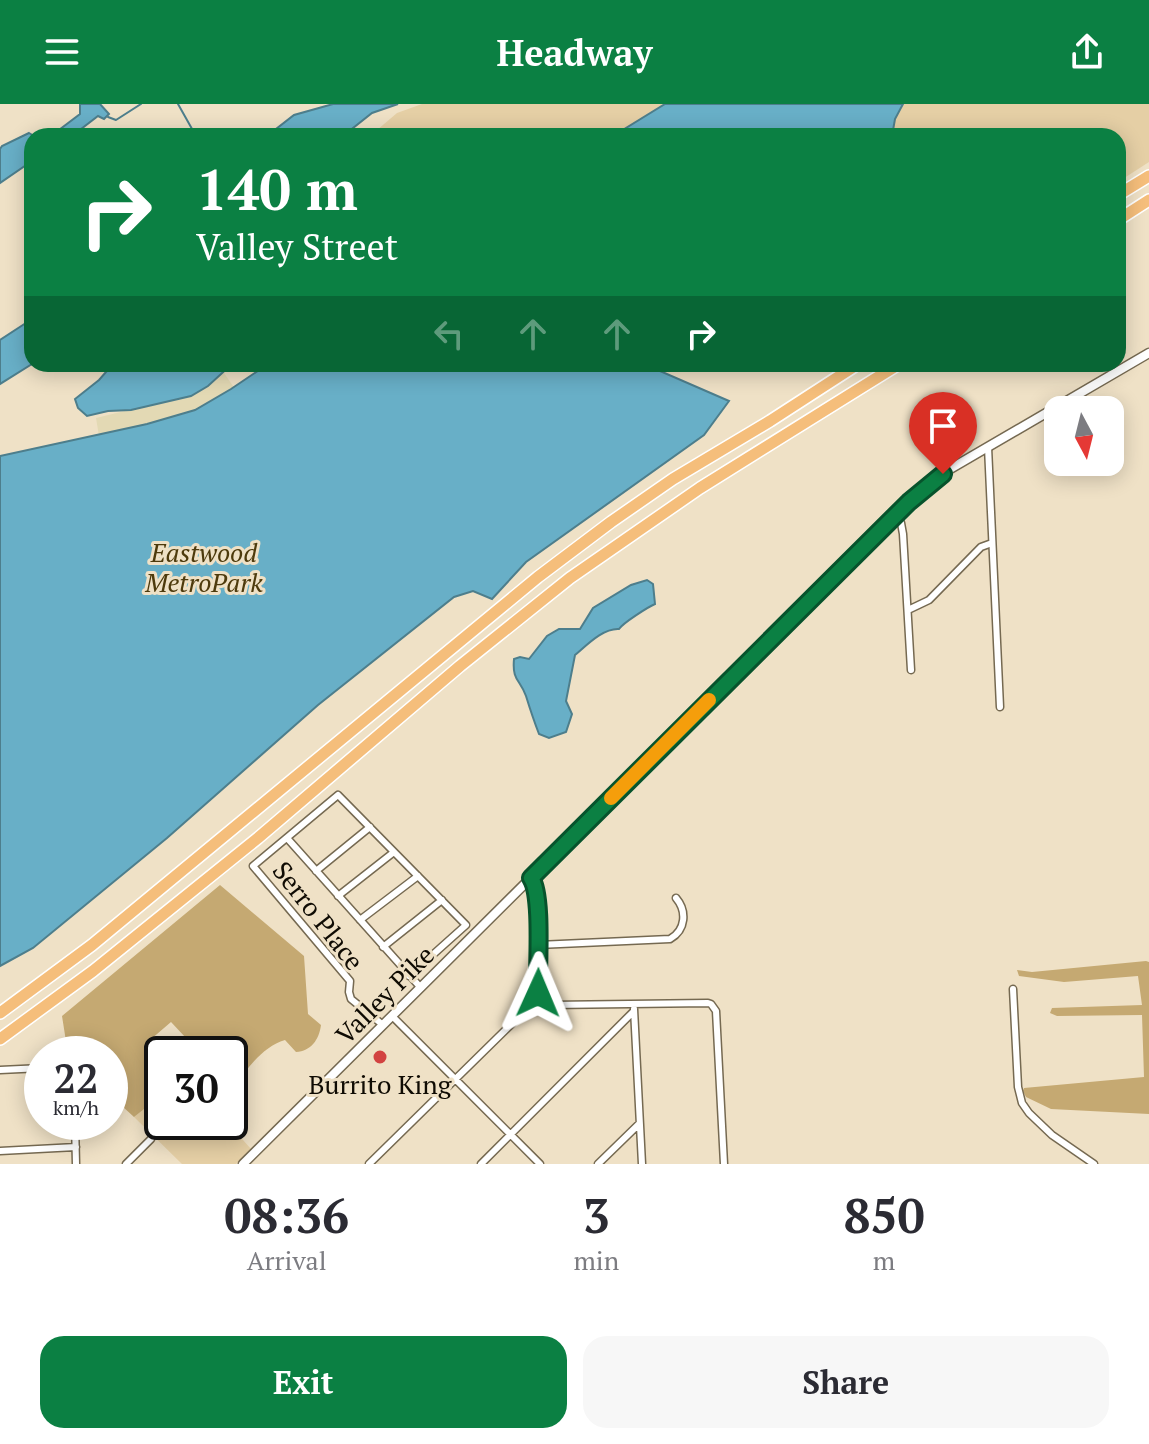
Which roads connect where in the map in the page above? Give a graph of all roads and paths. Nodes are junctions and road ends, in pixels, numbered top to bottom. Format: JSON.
{"nodes":[{"id":1,"x":1149,"y":176,"type":"edge"},
{"id":2,"x":1126,"y":190,"type":"edge"},
{"id":3,"x":1149,"y":200,"type":"edge"},
{"id":4,"x":1126,"y":215,"type":"edge"},
{"id":5,"x":1149,"y":353,"type":"edge"},
{"id":6,"x":1126,"y":366,"type":"edge"},
{"id":7,"x":846,"y":372,"type":"edge"},
{"id":8,"x":886,"y":372,"type":"edge"},
{"id":9,"x":1116,"y":372,"type":"edge"},
{"id":10,"x":988,"y":447,"type":"junction"},
{"id":11,"x":897,"y":514,"type":"junction"},
{"id":12,"x":992,"y":543,"type":"junction"},
{"id":13,"x":908,"y":610,"type":"junction"},
{"id":14,"x":911,"y":670,"type":"dead end"},
{"id":15,"x":1000,"y":707,"type":"dead end"},
{"id":16,"x":370,"y":827,"type":"junction"},
{"id":17,"x":287,"y":838,"type":"junction"},
{"id":18,"x":394,"y":852,"type":"junction"},
{"id":19,"x":316,"y":871,"type":"junction"},
{"id":20,"x":418,"y":876,"type":"junction"},
{"id":21,"x":531,"y":878,"type":"junction"},
{"id":22,"x":338,"y":896,"type":"junction"},
{"id":23,"x":676,"y":898,"type":"dead end"},
{"id":24,"x":442,"y":900,"type":"junction"},
{"id":25,"x":360,"y":920,"type":"junction"},
{"id":26,"x":538,"y":945,"type":"junction"},
{"id":27,"x":383,"y":947,"type":"junction"},
{"id":28,"x":409,"y":976,"type":"junction"},
{"id":29,"x":421,"y":988,"type":"junction"},
{"id":30,"x":1013,"y":989,"type":"dead end"},
{"id":31,"x":539,"y":997,"type":"junction"},
{"id":32,"x":634,"y":1008,"type":"junction"},
{"id":33,"x":0,"y":1013,"type":"edge"},
{"id":34,"x":392,"y":1016,"type":"junction"},
{"id":35,"x":383,"y":1025,"type":"junction"},
{"id":36,"x":0,"y":1039,"type":"edge"},
{"id":37,"x":24,"y":1069,"type":"edge"},
{"id":38,"x":0,"y":1070,"type":"edge"},
{"id":39,"x":455,"y":1080,"type":"junction"},
{"id":40,"x":639,"y":1124,"type":"junction"},
{"id":41,"x":510,"y":1135,"type":"junction"},
{"id":42,"x":76,"y":1140,"type":"edge"},
{"id":43,"x":150,"y":1140,"type":"edge"},
{"id":44,"x":76,"y":1147,"type":"junction"},
{"id":45,"x":0,"y":1151,"type":"edge"},
{"id":46,"x":247,"y":1163,"type":"edge"},
{"id":47,"x":76,"y":1164,"type":"edge"},
{"id":48,"x":126,"y":1164,"type":"edge"},
{"id":49,"x":369,"y":1164,"type":"edge"},
{"id":50,"x":481,"y":1164,"type":"edge"},
{"id":51,"x":540,"y":1164,"type":"edge"},
{"id":52,"x":598,"y":1164,"type":"edge"},
{"id":53,"x":642,"y":1164,"type":"edge"},
{"id":54,"x":724,"y":1164,"type":"edge"},
{"id":55,"x":1094,"y":1164,"type":"edge"}],
"edges":[{"from":1,"to":2,"type":"highway"},
{"from":3,"to":4,"type":"highway"},
{"from":5,"to":6,"type":"street","name":"Valley Pike"},
{"from":7,"to":33,"type":"highway"},
{"from":8,"to":36,"type":"highway"},
{"from":9,"to":10,"type":"street","name":"Valley Pike"},
{"from":10,"to":11,"type":"street","name":"Valley Pike"},
{"from":10,"to":12,"type":"street"},
{"from":11,"to":13,"type":"street"},
{"from":11,"to":21,"type":"street","name":"Valley Pike"},
{"from":12,"to":13,"type":"street"},
{"from":12,"to":15,"type":"street"},
{"from":13,"to":14,"type":"street"},
{"from":16,"to":17,"type":"street"},
{"from":16,"to":18,"type":"street"},
{"from":16,"to":19,"type":"street"},
{"from":17,"to":19,"type":"street"},
{"from":17,"to":35,"type":"street","name":"Serro Place"},
{"from":18,"to":20,"type":"street"},
{"from":18,"to":22,"type":"street"},
{"from":19,"to":22,"type":"street"},
{"from":20,"to":24,"type":"street"},
{"from":20,"to":25,"type":"street"},
{"from":21,"to":26,"type":"street"},
{"from":21,"to":29,"type":"street","name":"Valley Pike"},
{"from":22,"to":25,"type":"street"},
{"from":23,"to":26,"type":"street"},
{"from":24,"to":27,"type":"street"},
{"from":24,"to":28,"type":"street"},
{"from":25,"to":27,"type":"street"},
{"from":26,"to":31,"type":"street"},
{"from":27,"to":28,"type":"street"},
{"from":28,"to":29,"type":"street"},
{"from":29,"to":34,"type":"street","name":"Valley Pike"},
{"from":30,"to":55,"type":"street"},
{"from":31,"to":32,"type":"street"},
{"from":31,"to":39,"type":"street"},
{"from":32,"to":40,"type":"street"},
{"from":32,"to":41,"type":"street"},
{"from":32,"to":54,"type":"street"},
{"from":34,"to":35,"type":"street","name":"Valley Pike"},
{"from":34,"to":39,"type":"street"},
{"from":35,"to":46,"type":"street","name":"Valley Pike"},
{"from":37,"to":38,"type":"street"},
{"from":39,"to":41,"type":"street"},
{"from":39,"to":49,"type":"street"},
{"from":40,"to":52,"type":"street"},
{"from":40,"to":53,"type":"street"},
{"from":41,"to":50,"type":"street"},
{"from":41,"to":51,"type":"street"},
{"from":42,"to":44,"type":"street"},
{"from":43,"to":48,"type":"street"},
{"from":44,"to":45,"type":"street"},
{"from":44,"to":47,"type":"street"}]}
